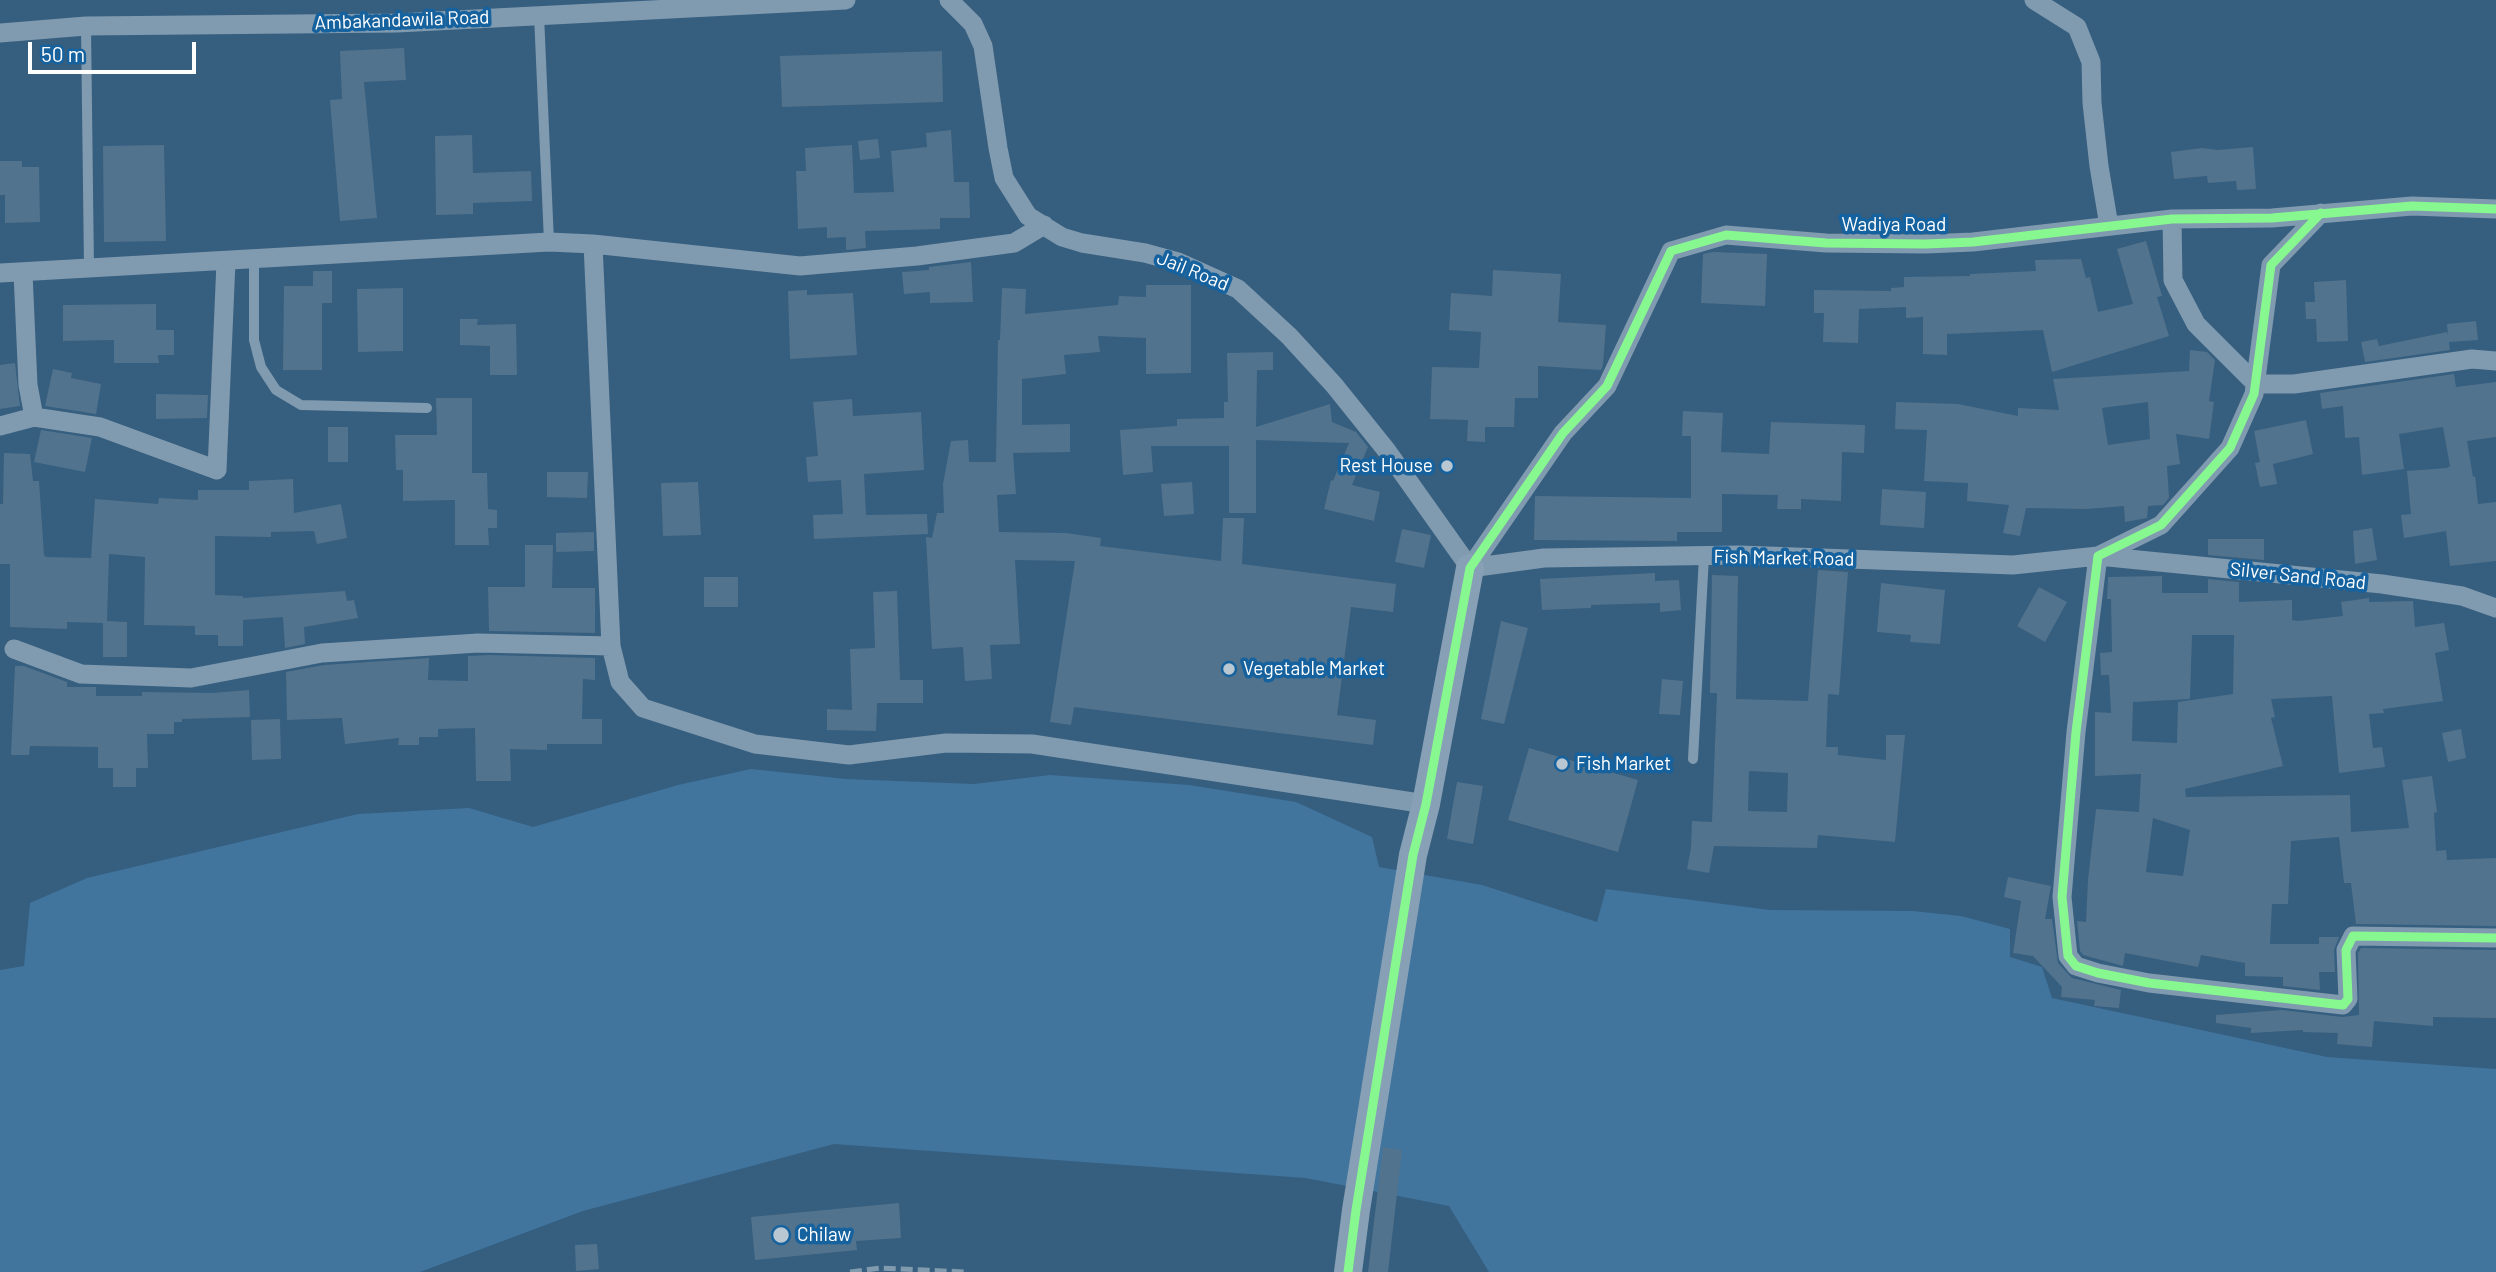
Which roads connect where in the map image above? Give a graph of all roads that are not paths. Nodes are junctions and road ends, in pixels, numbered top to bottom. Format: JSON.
{"nodes":[{"id":1,"x":846,"y":0,"type":"edge"},
{"id":2,"x":949,"y":0,"type":"edge"},
{"id":3,"x":2034,"y":0,"type":"edge"},
{"id":4,"x":539,"y":15,"type":"junction"},
{"id":5,"x":86,"y":26,"type":"junction"},
{"id":6,"x":0,"y":33,"type":"edge"},
{"id":7,"x":2496,"y":209,"type":"edge"},
{"id":8,"x":2321,"y":213,"type":"junction"},
{"id":9,"x":2172,"y":219,"type":"junction"},
{"id":10,"x":1044,"y":225,"type":"junction"},
{"id":11,"x":2109,"y":226,"type":"junction"},
{"id":12,"x":550,"y":242,"type":"junction"},
{"id":13,"x":593,"y":244,"type":"junction"},
{"id":14,"x":254,"y":260,"type":"junction"},
{"id":15,"x":226,"y":262,"type":"junction"},
{"id":16,"x":89,"y":269,"type":"junction"},
{"id":17,"x":0,"y":273,"type":"edge"},
{"id":18,"x":23,"y":273,"type":"junction"},
{"id":19,"x":2496,"y":361,"type":"edge"},
{"id":20,"x":2256,"y":384,"type":"junction"},
{"id":21,"x":427,"y":408,"type":"dead end"},
{"id":22,"x":34,"y":417,"type":"junction"},
{"id":23,"x":0,"y":426,"type":"edge"},
{"id":24,"x":1704,"y":556,"type":"junction"},
{"id":25,"x":2098,"y":556,"type":"junction"},
{"id":26,"x":1470,"y":568,"type":"junction"},
{"id":27,"x":2496,"y":608,"type":"edge"},
{"id":28,"x":611,"y":646,"type":"junction"},
{"id":29,"x":14,"y":649,"type":"dead end"},
{"id":30,"x":1693,"y":759,"type":"dead end"},
{"id":31,"x":1426,"y":804,"type":"junction"},
{"id":32,"x":2496,"y":938,"type":"edge"},
{"id":33,"x":1348,"y":1272,"type":"edge"}],
"edges":[{"from":1,"to":4,"type":"street","name":"Ambakandawila Road"},
{"from":2,"to":10,"type":"street","name":"Jail Road"},
{"from":3,"to":11,"type":"street"},
{"from":4,"to":5,"type":"street","name":"Ambakandawila Road"},
{"from":4,"to":12,"type":"lane"},
{"from":5,"to":6,"type":"street","name":"Ambakandawila Road"},
{"from":5,"to":16,"type":"lane"},
{"from":7,"to":8,"type":"street","name":"Wadiya Road"},
{"from":8,"to":9,"type":"street","name":"Wadiya Road"},
{"from":8,"to":20,"type":"street"},
{"from":9,"to":11,"type":"street","name":"Wadiya Road"},
{"from":9,"to":20,"type":"street"},
{"from":10,"to":13,"type":"street"},
{"from":10,"to":26,"type":"street","name":"Jail Road"},
{"from":11,"to":26,"type":"street","name":"Wadiya Road"},
{"from":12,"to":13,"type":"street"},
{"from":12,"to":14,"type":"street"},
{"from":13,"to":28,"type":"street"},
{"from":14,"to":15,"type":"street"},
{"from":14,"to":21,"type":"lane"},
{"from":15,"to":16,"type":"street"},
{"from":15,"to":22,"type":"street"},
{"from":16,"to":18,"type":"street"},
{"from":17,"to":18,"type":"street"},
{"from":18,"to":22,"type":"street"},
{"from":19,"to":20,"type":"street"},
{"from":20,"to":25,"type":"street"},
{"from":22,"to":23,"type":"street"},
{"from":24,"to":25,"type":"street","name":"Fish Market Road"},
{"from":24,"to":26,"type":"street","name":"Fish Market Road"},
{"from":24,"to":30,"type":"lane"},
{"from":25,"to":27,"type":"street","name":"Silver Sand Road"},
{"from":25,"to":32,"type":"street"},
{"from":26,"to":31,"type":"street"},
{"from":28,"to":29,"type":"street"},
{"from":28,"to":31,"type":"street"},
{"from":31,"to":33,"type":"street"}]}
